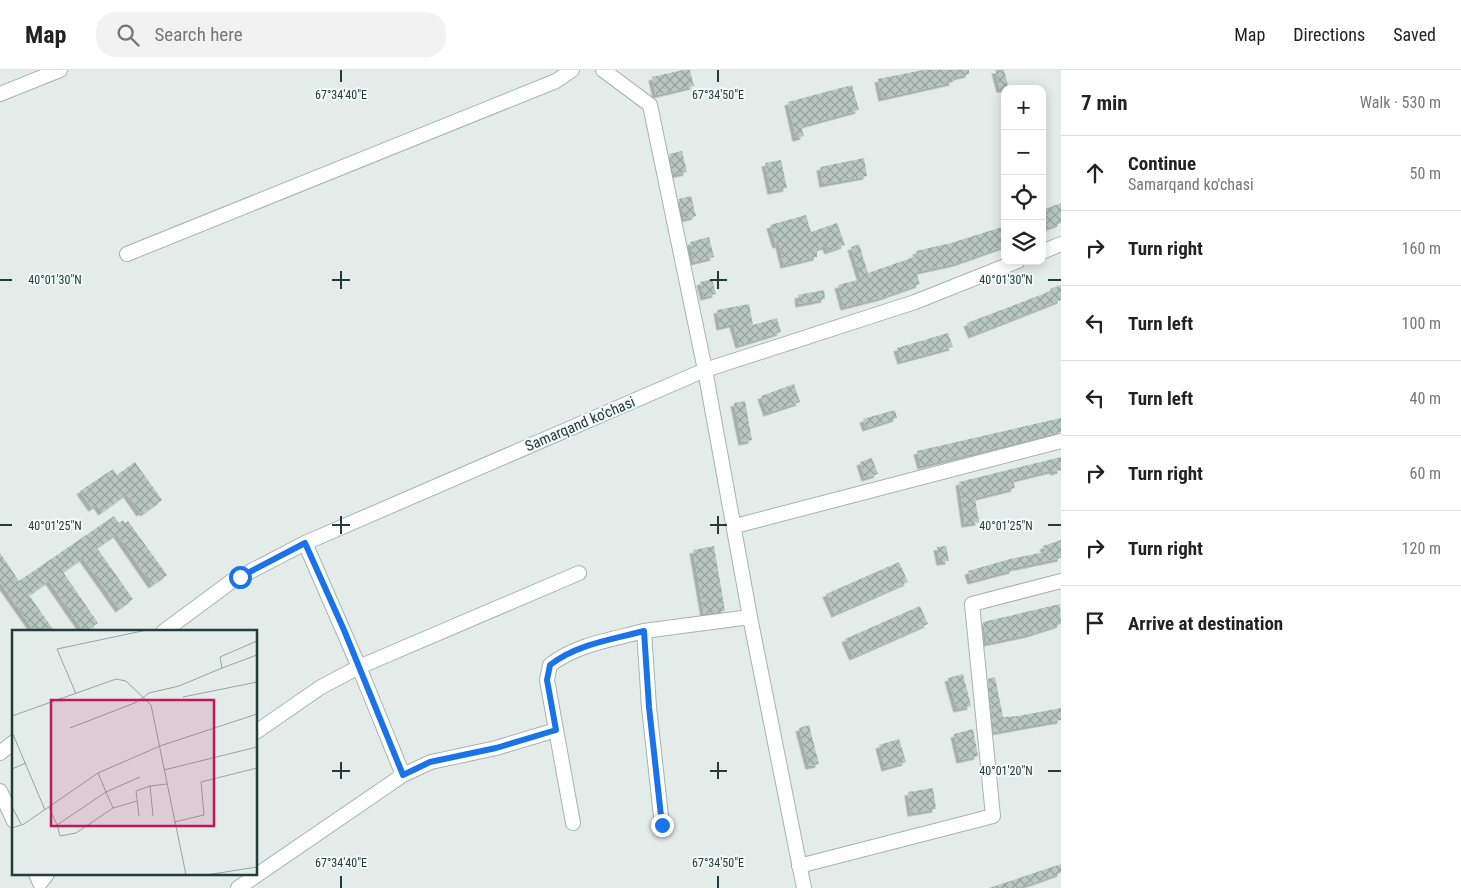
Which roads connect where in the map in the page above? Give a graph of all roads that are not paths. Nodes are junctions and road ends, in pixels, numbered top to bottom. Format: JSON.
{"nodes":[{"id":1,"x":60,"y":70,"type":"edge"},
{"id":2,"x":572,"y":70,"type":"edge"},
{"id":3,"x":603,"y":70,"type":"edge"},
{"id":4,"x":0,"y":94,"type":"edge"},
{"id":5,"x":1061,"y":244,"type":"edge"},
{"id":6,"x":1046,"y":250,"type":"edge"},
{"id":7,"x":127,"y":254,"type":"dead end"},
{"id":8,"x":1008,"y":265,"type":"edge"},
{"id":9,"x":705,"y":370,"type":"junction"},
{"id":10,"x":1061,"y":440,"type":"edge"},
{"id":11,"x":735,"y":526,"type":"junction"},
{"id":12,"x":305,"y":543,"type":"junction"},
{"id":13,"x":579,"y":574,"type":"dead end"},
{"id":14,"x":1061,"y":581,"type":"edge"},
{"id":15,"x":750,"y":617,"type":"junction"},
{"id":16,"x":166,"y":630,"type":"edge"},
{"id":17,"x":644,"y":631,"type":"junction"},
{"id":18,"x":359,"y":667,"type":"junction"},
{"id":19,"x":556,"y":730,"type":"junction"},
{"id":20,"x":258,"y":731,"type":"edge"},
{"id":21,"x":12,"y":744,"type":"edge"},
{"id":22,"x":0,"y":753,"type":"edge"},
{"id":23,"x":403,"y":775,"type":"junction"},
{"id":24,"x":0,"y":791,"type":"edge"},
{"id":25,"x":12,"y":817,"type":"edge"},
{"id":26,"x":573,"y":823,"type":"dead end"},
{"id":27,"x":662,"y":825,"type":"dead end"},
{"id":28,"x":799,"y":866,"type":"junction"},
{"id":29,"x":258,"y":874,"type":"edge"},
{"id":30,"x":256,"y":876,"type":"edge"},
{"id":31,"x":238,"y":888,"type":"edge"},
{"id":32,"x":804,"y":888,"type":"edge"}],
"edges":[{"from":1,"to":4,"type":"street"},
{"from":2,"to":7,"type":"street"},
{"from":3,"to":9,"type":"street"},
{"from":5,"to":6,"type":"street"},
{"from":8,"to":9,"type":"street","name":"Samarqand ko'chasi"},
{"from":9,"to":11,"type":"street"},
{"from":9,"to":12,"type":"street","name":"Samarqand ko'chasi"},
{"from":10,"to":11,"type":"street"},
{"from":11,"to":15,"type":"street"},
{"from":12,"to":16,"type":"street","name":"Samarqand ko'chasi"},
{"from":12,"to":18,"type":"street"},
{"from":13,"to":18,"type":"street"},
{"from":14,"to":28,"type":"street"},
{"from":15,"to":17,"type":"street"},
{"from":15,"to":28,"type":"street"},
{"from":17,"to":19,"type":"street"},
{"from":17,"to":27,"type":"street"},
{"from":18,"to":20,"type":"street"},
{"from":18,"to":23,"type":"street"},
{"from":19,"to":23,"type":"street"},
{"from":19,"to":26,"type":"street"},
{"from":21,"to":22,"type":"street"},
{"from":23,"to":29,"type":"street"},
{"from":24,"to":25,"type":"street"},
{"from":28,"to":32,"type":"street"},
{"from":30,"to":31,"type":"street"}]}
